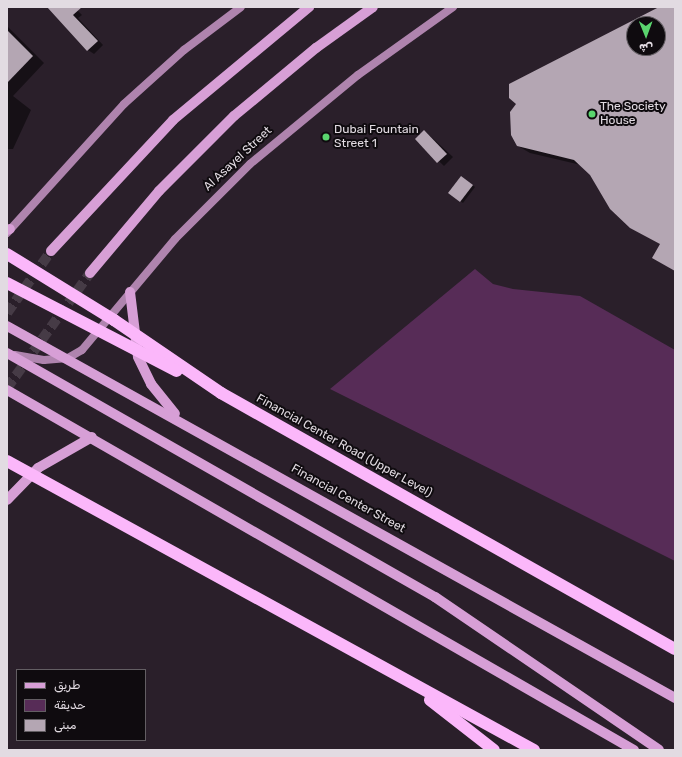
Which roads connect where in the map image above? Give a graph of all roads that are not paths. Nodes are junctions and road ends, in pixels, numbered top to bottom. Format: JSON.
{"nodes":[{"id":1,"x":241,"y":7,"type":"edge"},
{"id":2,"x":309,"y":7,"type":"edge"},
{"id":3,"x":373,"y":7,"type":"edge"},
{"id":4,"x":453,"y":7,"type":"edge"},
{"id":5,"x":8,"y":231,"type":"edge"},
{"id":6,"x":51,"y":251,"type":"tunnel mouth"},
{"id":7,"x":7,"y":254,"type":"edge"},
{"id":8,"x":90,"y":273,"type":"tunnel mouth"},
{"id":9,"x":7,"y":283,"type":"edge"},
{"id":10,"x":130,"y":292,"type":"junction"},
{"id":11,"x":7,"y":326,"type":"edge"},
{"id":12,"x":7,"y":353,"type":"edge"},
{"id":13,"x":68,"y":358,"type":"junction"},
{"id":14,"x":7,"y":390,"type":"edge"},
{"id":15,"x":221,"y":393,"type":"junction"},
{"id":16,"x":179,"y":419,"type":"junction"},
{"id":17,"x":92,"y":437,"type":"junction"},
{"id":18,"x":7,"y":461,"type":"edge"},
{"id":19,"x":7,"y":500,"type":"edge"},
{"id":20,"x":675,"y":649,"type":"edge"},
{"id":21,"x":415,"y":685,"type":"junction"},
{"id":22,"x":675,"y":698,"type":"edge"},
{"id":23,"x":494,"y":750,"type":"edge"},
{"id":24,"x":534,"y":750,"type":"edge"},
{"id":25,"x":634,"y":750,"type":"edge"},
{"id":26,"x":659,"y":750,"type":"edge"}],
"edges":[{"from":1,"to":5,"type":"street"},
{"from":2,"to":6,"type":"main road"},
{"from":3,"to":8,"type":"main road"},
{"from":4,"to":10,"type":"street","name":"Al Asayel Street"},
{"from":7,"to":15,"type":"highway","name":"Financial Center Road (Upper Level)"},
{"from":9,"to":15,"type":"highway"},
{"from":10,"to":13,"type":"street","name":"Al Asayel Street"},
{"from":10,"to":16,"type":"main road"},
{"from":11,"to":13,"type":"main road","name":"Financial Center Street"},
{"from":12,"to":13,"type":"street"},
{"from":12,"to":26,"type":"main road"},
{"from":13,"to":16,"type":"main road","name":"Financial Center Street"},
{"from":14,"to":17,"type":"main road"},
{"from":15,"to":20,"type":"highway","name":"Financial Center Road (Upper Level)"},
{"from":16,"to":22,"type":"main road","name":"Financial Center Street"},
{"from":17,"to":19,"type":"main road"},
{"from":17,"to":25,"type":"main road"},
{"from":18,"to":21,"type":"highway"},
{"from":21,"to":23,"type":"highway"},
{"from":21,"to":24,"type":"highway"}]}
